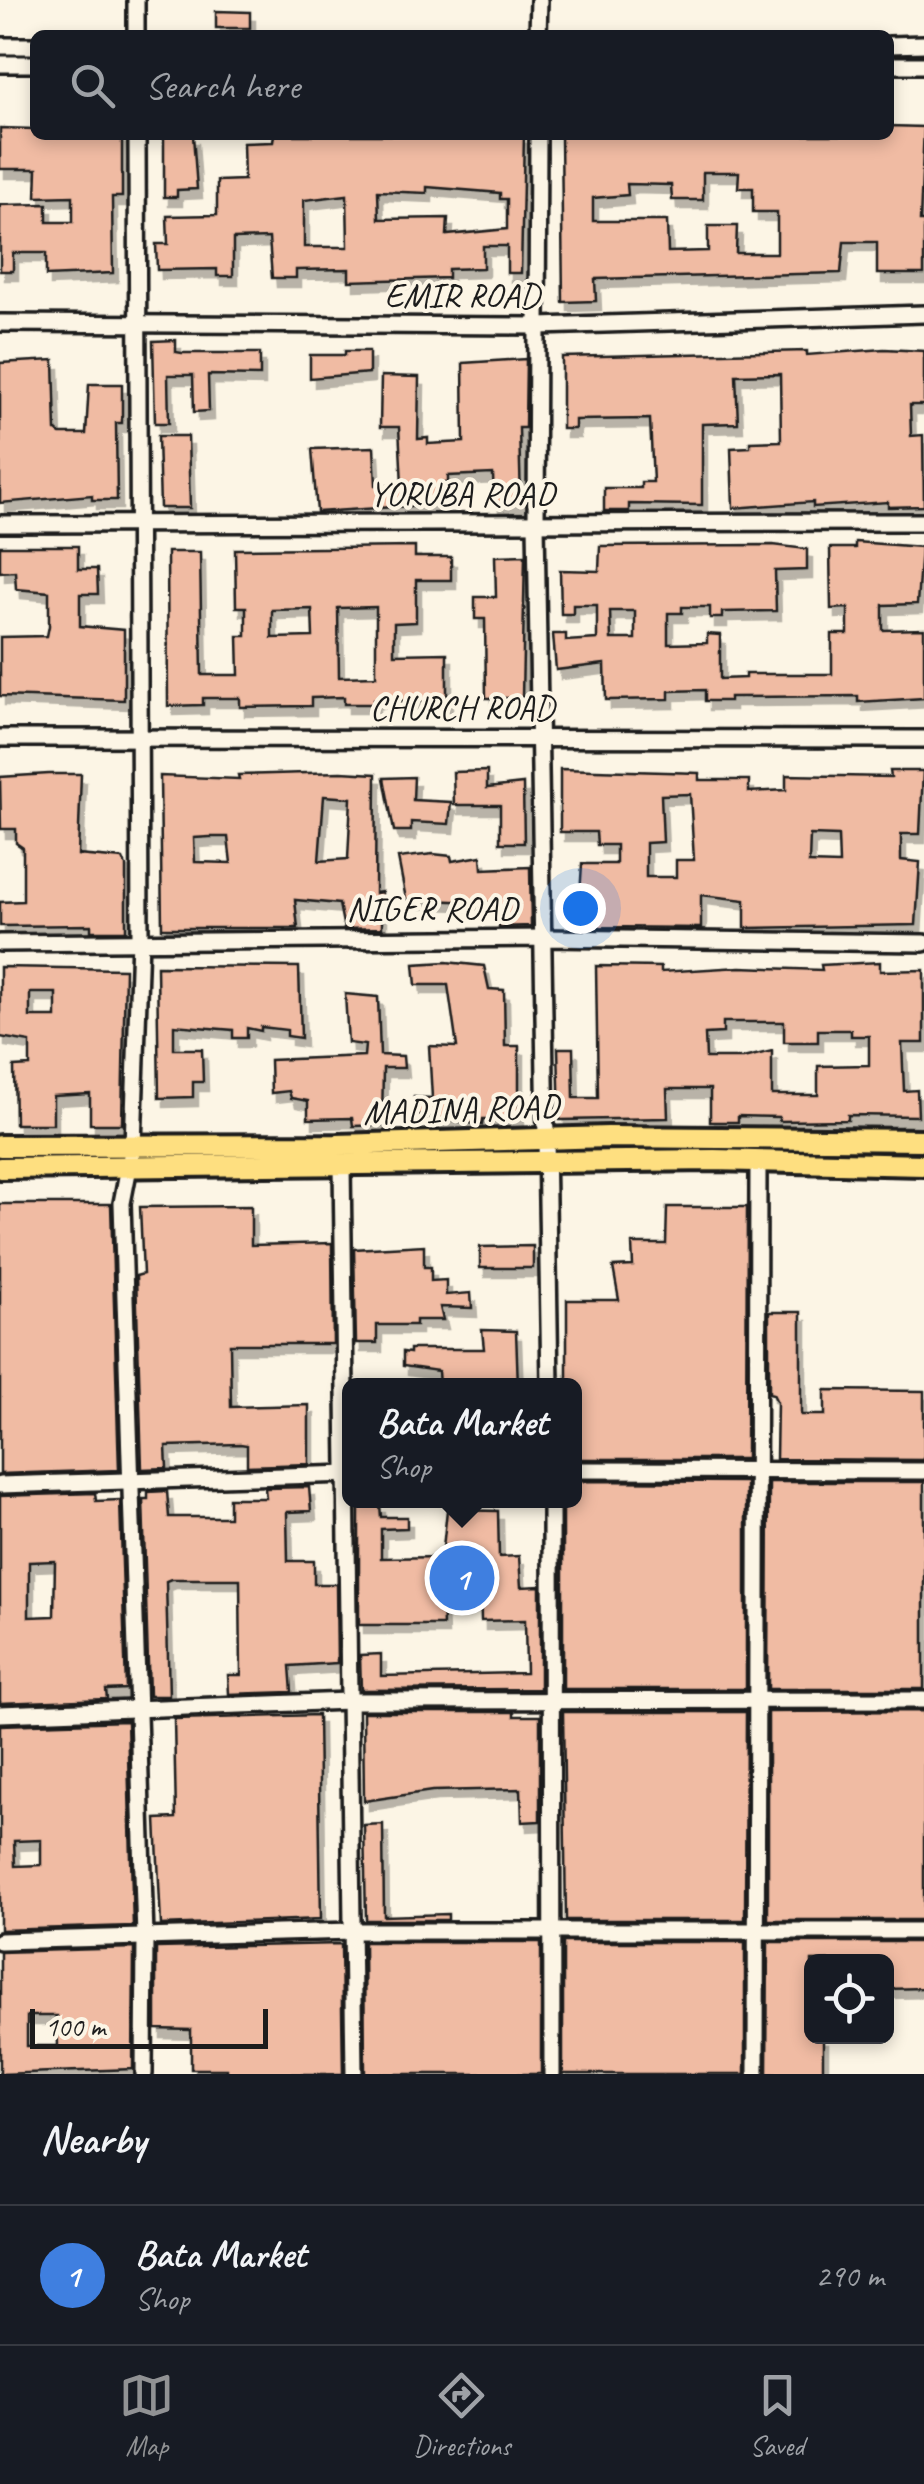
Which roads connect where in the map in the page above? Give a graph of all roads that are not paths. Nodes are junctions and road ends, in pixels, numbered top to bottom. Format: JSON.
{"nodes":[{"id":1,"x":136,"y":0,"type":"edge"},
{"id":2,"x":539,"y":0,"type":"edge"},
{"id":3,"x":136,"y":30,"type":"edge"},
{"id":4,"x":538,"y":30,"type":"edge"},
{"id":5,"x":894,"y":44,"type":"edge"},
{"id":6,"x":924,"y":44,"type":"edge"},
{"id":7,"x":0,"y":46,"type":"edge"},
{"id":8,"x":30,"y":46,"type":"edge"},
{"id":9,"x":0,"y":64,"type":"edge"},
{"id":10,"x":30,"y":64,"type":"edge"},
{"id":11,"x":894,"y":65,"type":"edge"},
{"id":12,"x":924,"y":65,"type":"edge"},
{"id":13,"x":137,"y":140,"type":"edge"},
{"id":14,"x":538,"y":140,"type":"edge"},
{"id":15,"x":924,"y":314,"type":"edge"},
{"id":16,"x":138,"y":322,"type":"junction"},
{"id":17,"x":0,"y":323,"type":"edge"},
{"id":18,"x":540,"y":326,"type":"junction"},
{"id":19,"x":536,"y":522,"type":"junction"},
{"id":20,"x":924,"y":522,"type":"edge"},
{"id":21,"x":0,"y":524,"type":"edge"},
{"id":22,"x":138,"y":524,"type":"junction"},
{"id":23,"x":540,"y":736,"type":"junction"},
{"id":24,"x":139,"y":737,"type":"junction"},
{"id":25,"x":0,"y":738,"type":"edge"},
{"id":26,"x":924,"y":739,"type":"edge"},
{"id":27,"x":544,"y":938,"type":"junction"},
{"id":28,"x":140,"y":939,"type":"junction"},
{"id":29,"x":0,"y":943,"type":"edge"},
{"id":30,"x":924,"y":943,"type":"edge"},
{"id":31,"x":543,"y":1138,"type":"junction"},
{"id":32,"x":924,"y":1140,"type":"edge"},
{"id":33,"x":0,"y":1146,"type":"edge"},
{"id":34,"x":132,"y":1146,"type":"junction"},
{"id":35,"x":758,"y":1160,"type":"junction"},
{"id":36,"x":545,"y":1162,"type":"junction"},
{"id":37,"x":342,"y":1165,"type":"junction"},
{"id":38,"x":924,"y":1165,"type":"edge"},
{"id":39,"x":0,"y":1168,"type":"edge"},
{"id":40,"x":125,"y":1168,"type":"junction"},
{"id":41,"x":346,"y":1378,"type":"edge"},
{"id":42,"x":550,"y":1378,"type":"edge"},
{"id":43,"x":582,"y":1470,"type":"edge"},
{"id":44,"x":758,"y":1470,"type":"junction"},
{"id":45,"x":924,"y":1471,"type":"edge"},
{"id":46,"x":342,"y":1474,"type":"edge"},
{"id":47,"x":132,"y":1484,"type":"junction"},
{"id":48,"x":0,"y":1485,"type":"edge"},
{"id":49,"x":348,"y":1508,"type":"edge"},
{"id":50,"x":551,"y":1508,"type":"edge"},
{"id":51,"x":553,"y":1700,"type":"junction"},
{"id":52,"x":760,"y":1700,"type":"junction"},
{"id":53,"x":924,"y":1700,"type":"edge"},
{"id":54,"x":348,"y":1701,"type":"junction"},
{"id":55,"x":139,"y":1708,"type":"junction"},
{"id":56,"x":0,"y":1714,"type":"edge"},
{"id":57,"x":757,"y":1930,"type":"junction"},
{"id":58,"x":353,"y":1931,"type":"junction"},
{"id":59,"x":552,"y":1931,"type":"junction"},
{"id":60,"x":924,"y":1931,"type":"edge"},
{"id":61,"x":146,"y":1937,"type":"junction"},
{"id":62,"x":0,"y":1941,"type":"edge"},
{"id":63,"x":144,"y":2074,"type":"edge"},
{"id":64,"x":354,"y":2074,"type":"edge"},
{"id":65,"x":552,"y":2074,"type":"edge"},
{"id":66,"x":756,"y":2074,"type":"edge"}],
"edges":[{"from":1,"to":3,"type":"street"},
{"from":2,"to":4,"type":"street"},
{"from":5,"to":6,"type":"street"},
{"from":7,"to":8,"type":"street"},
{"from":9,"to":10,"type":"street"},
{"from":11,"to":12,"type":"street"},
{"from":13,"to":16,"type":"street"},
{"from":14,"to":18,"type":"street"},
{"from":15,"to":18,"type":"street","name":"EMIR ROAD"},
{"from":16,"to":17,"type":"street","name":"EMIR ROAD"},
{"from":16,"to":18,"type":"street","name":"EMIR ROAD"},
{"from":16,"to":22,"type":"street"},
{"from":18,"to":19,"type":"street"},
{"from":19,"to":20,"type":"street","name":"YORUBA ROAD"},
{"from":19,"to":22,"type":"street","name":"YORUBA ROAD"},
{"from":19,"to":23,"type":"street"},
{"from":21,"to":22,"type":"street","name":"YORUBA ROAD"},
{"from":22,"to":24,"type":"street"},
{"from":23,"to":24,"type":"street","name":"CHURCH ROAD"},
{"from":23,"to":26,"type":"street","name":"CHURCH ROAD"},
{"from":23,"to":27,"type":"street"},
{"from":24,"to":25,"type":"street","name":"CHURCH ROAD"},
{"from":24,"to":28,"type":"street"},
{"from":27,"to":28,"type":"street","name":"NIGER ROAD"},
{"from":27,"to":30,"type":"street","name":"NIGER ROAD"},
{"from":27,"to":31,"type":"street"},
{"from":28,"to":29,"type":"street","name":"NIGER ROAD"},
{"from":28,"to":34,"type":"street"},
{"from":31,"to":32,"type":"main road","name":"MADINA ROAD"},
{"from":31,"to":34,"type":"main road","name":"MADINA ROAD"},
{"from":31,"to":36,"type":"street"},
{"from":33,"to":34,"type":"main road","name":"MADINA ROAD"},
{"from":34,"to":40,"type":"street"},
{"from":35,"to":36,"type":"main road","name":"MADINA ROAD"},
{"from":35,"to":38,"type":"main road","name":"MADINA ROAD"},
{"from":35,"to":44,"type":"street"},
{"from":36,"to":37,"type":"main road","name":"MADINA ROAD"},
{"from":36,"to":42,"type":"street"},
{"from":37,"to":40,"type":"main road","name":"MADINA ROAD"},
{"from":37,"to":41,"type":"street"},
{"from":39,"to":40,"type":"main road","name":"MADINA ROAD"},
{"from":40,"to":47,"type":"street"},
{"from":43,"to":44,"type":"street"},
{"from":44,"to":45,"type":"street"},
{"from":44,"to":52,"type":"street"},
{"from":46,"to":47,"type":"street"},
{"from":47,"to":48,"type":"street"},
{"from":47,"to":55,"type":"street"},
{"from":49,"to":54,"type":"street"},
{"from":50,"to":51,"type":"street"},
{"from":51,"to":52,"type":"street"},
{"from":51,"to":54,"type":"street"},
{"from":51,"to":59,"type":"street"},
{"from":52,"to":53,"type":"street"},
{"from":52,"to":57,"type":"street"},
{"from":54,"to":55,"type":"street"},
{"from":54,"to":58,"type":"street"},
{"from":55,"to":56,"type":"street"},
{"from":55,"to":61,"type":"street"},
{"from":57,"to":59,"type":"street"},
{"from":57,"to":60,"type":"street"},
{"from":57,"to":66,"type":"street"},
{"from":58,"to":59,"type":"street"},
{"from":58,"to":61,"type":"street"},
{"from":58,"to":64,"type":"street"},
{"from":59,"to":65,"type":"street"},
{"from":61,"to":62,"type":"street"},
{"from":61,"to":63,"type":"street"}]}
